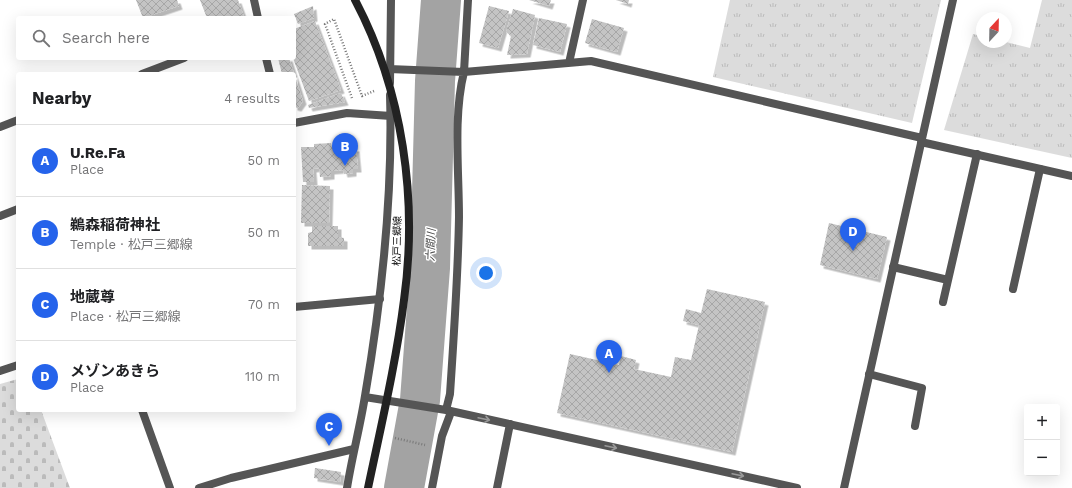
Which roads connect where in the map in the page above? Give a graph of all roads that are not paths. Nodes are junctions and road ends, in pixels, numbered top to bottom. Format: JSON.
{"nodes":[{"id":1,"x":254,"y":0,"type":"edge"},
{"id":2,"x":355,"y":0,"type":"edge"},
{"id":3,"x":390,"y":0,"type":"edge"},
{"id":4,"x":468,"y":0,"type":"edge"},
{"id":5,"x":583,"y":0,"type":"edge"},
{"id":6,"x":953,"y":0,"type":"edge"},
{"id":7,"x":258,"y":16,"type":"edge"},
{"id":8,"x":179,"y":60,"type":"edge"},
{"id":9,"x":266,"y":60,"type":"edge"},
{"id":10,"x":569,"y":63,"type":"junction"},
{"id":11,"x":389,"y":69,"type":"junction"},
{"id":12,"x":147,"y":72,"type":"edge"},
{"id":13,"x":270,"y":72,"type":"edge"},
{"id":14,"x":460,"y":72,"type":"junction"},
{"id":15,"x":391,"y":116,"type":"junction"},
{"id":16,"x":16,"y":121,"type":"edge"},
{"id":17,"x":296,"y":123,"type":"edge"},
{"id":18,"x":0,"y":127,"type":"edge"},
{"id":19,"x":922,"y":140,"type":"junction"},
{"id":20,"x":977,"y":154,"type":"junction"},
{"id":21,"x":1040,"y":169,"type":"junction"},
{"id":22,"x":1072,"y":176,"type":"edge"},
{"id":23,"x":16,"y":209,"type":"edge"},
{"id":24,"x":1,"y":213,"type":"edge"},
{"id":25,"x":893,"y":267,"type":"junction"},
{"id":26,"x":948,"y":280,"type":"junction"},
{"id":27,"x":1013,"y":289,"type":"dead end"},
{"id":28,"x":380,"y":299,"type":"junction"},
{"id":29,"x":943,"y":302,"type":"dead end"},
{"id":30,"x":296,"y":307,"type":"edge"},
{"id":31,"x":16,"y":366,"type":"edge"},
{"id":32,"x":0,"y":371,"type":"edge"},
{"id":33,"x":869,"y":374,"type":"junction"},
{"id":34,"x":365,"y":397,"type":"junction"},
{"id":35,"x":448,"y":411,"type":"junction"},
{"id":36,"x":143,"y":412,"type":"edge"},
{"id":37,"x":510,"y":424,"type":"junction"},
{"id":38,"x":915,"y":426,"type":"dead end"},
{"id":39,"x":354,"y":449,"type":"junction"},
{"id":40,"x":170,"y":488,"type":"edge"},
{"id":41,"x":199,"y":488,"type":"edge"},
{"id":42,"x":347,"y":488,"type":"edge"},
{"id":43,"x":368,"y":488,"type":"edge"},
{"id":44,"x":432,"y":488,"type":"edge"},
{"id":45,"x":498,"y":488,"type":"edge"},
{"id":46,"x":797,"y":488,"type":"edge"},
{"id":47,"x":844,"y":488,"type":"edge"}],
"edges":[{"from":1,"to":7,"type":"street"},
{"from":2,"to":43,"type":"main road","name":"松戸三郷線","bridge":true},
{"from":3,"to":11,"type":"street"},
{"from":4,"to":14,"type":"street"},
{"from":5,"to":10,"type":"street"},
{"from":6,"to":19,"type":"street"},
{"from":8,"to":12,"type":"street"},
{"from":9,"to":13,"type":"street"},
{"from":10,"to":14,"type":"street"},
{"from":10,"to":19,"type":"street"},
{"from":11,"to":14,"type":"street"},
{"from":11,"to":15,"type":"street"},
{"from":14,"to":35,"type":"street"},
{"from":15,"to":17,"type":"street"},
{"from":15,"to":28,"type":"street"},
{"from":16,"to":18,"type":"street"},
{"from":19,"to":20,"type":"street"},
{"from":19,"to":25,"type":"street"},
{"from":20,"to":21,"type":"street"},
{"from":20,"to":26,"type":"street"},
{"from":21,"to":22,"type":"street"},
{"from":21,"to":27,"type":"street"},
{"from":23,"to":24,"type":"street"},
{"from":25,"to":26,"type":"street"},
{"from":25,"to":33,"type":"street"},
{"from":26,"to":29,"type":"street"},
{"from":28,"to":30,"type":"street"},
{"from":28,"to":34,"type":"street"},
{"from":31,"to":32,"type":"street"},
{"from":33,"to":38,"type":"street"},
{"from":33,"to":47,"type":"street"},
{"from":34,"to":35,"type":"street"},
{"from":34,"to":39,"type":"street"},
{"from":35,"to":37,"type":"street","one_way":true},
{"from":35,"to":44,"type":"street"},
{"from":36,"to":40,"type":"street"},
{"from":37,"to":45,"type":"street"},
{"from":37,"to":46,"type":"street","one_way":true},
{"from":39,"to":41,"type":"street"},
{"from":39,"to":42,"type":"street"}]}
